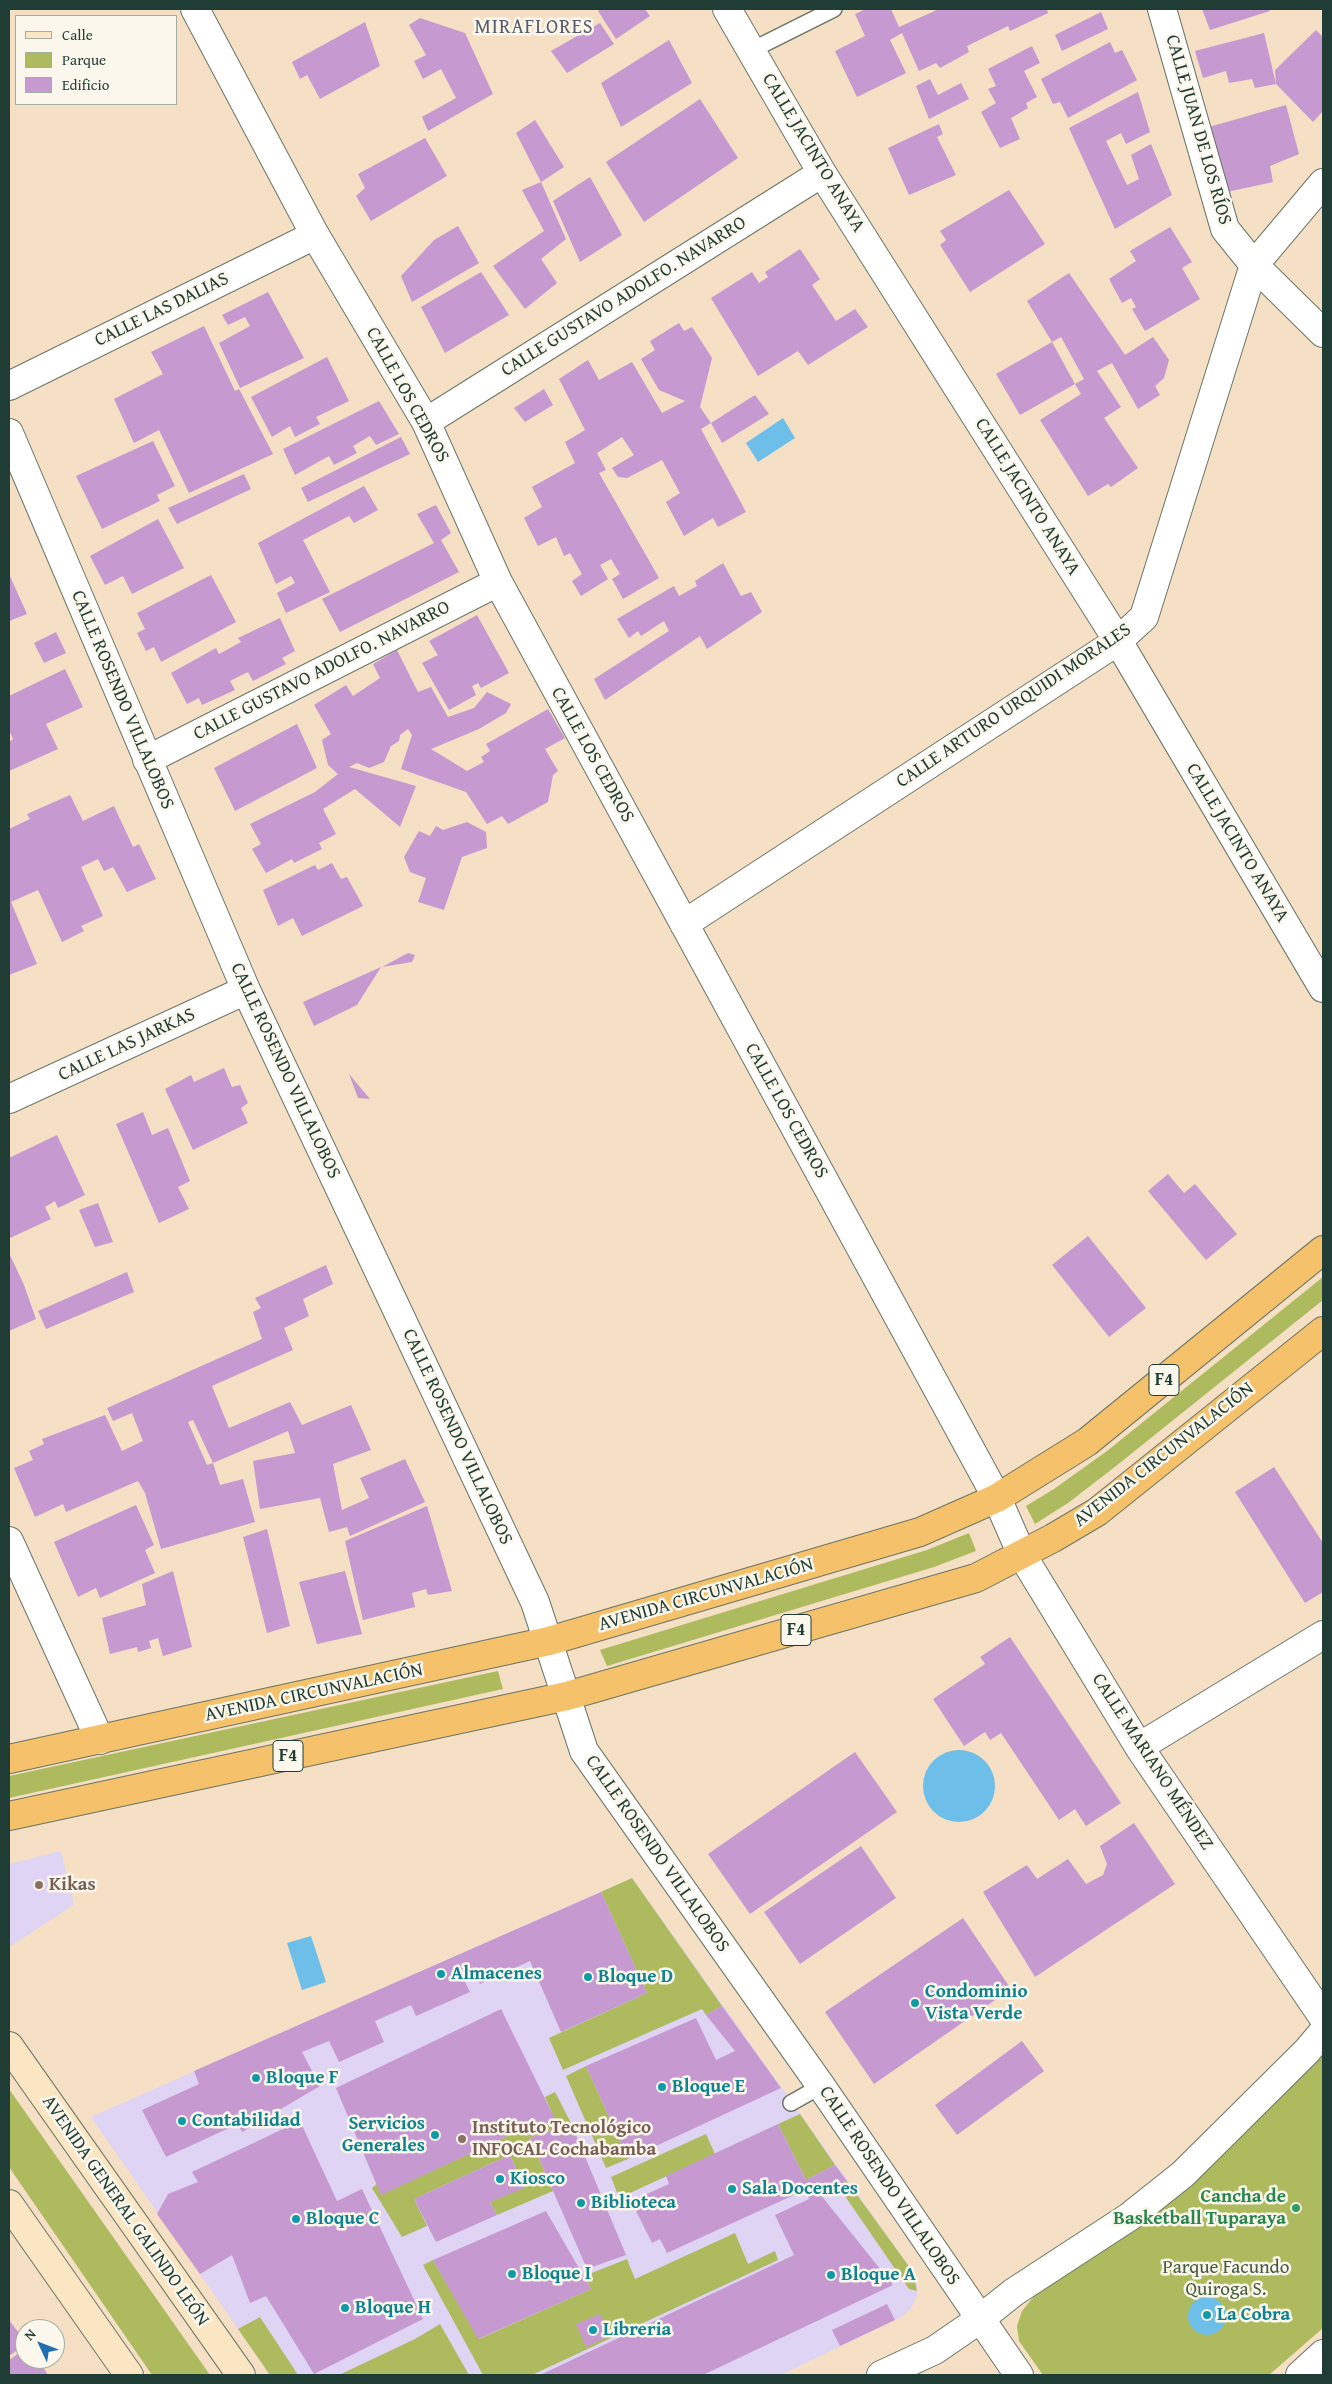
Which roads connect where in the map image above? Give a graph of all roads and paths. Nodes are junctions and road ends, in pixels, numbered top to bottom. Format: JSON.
{"nodes":[{"id":1,"x":195,"y":9,"type":"edge"},
{"id":2,"x":727,"y":9,"type":"edge"},
{"id":3,"x":834,"y":9,"type":"edge"},
{"id":4,"x":1162,"y":9,"type":"edge"},
{"id":5,"x":752,"y":50,"type":"junction"},
{"id":6,"x":822,"y":173,"type":"junction"},
{"id":7,"x":1323,"y":182,"type":"edge"},
{"id":8,"x":315,"y":235,"type":"junction"},
{"id":9,"x":1254,"y":264,"type":"junction"},
{"id":10,"x":1323,"y":333,"type":"edge"},
{"id":11,"x":9,"y":386,"type":"edge"},
{"id":12,"x":426,"y":422,"type":"junction"},
{"id":13,"x":9,"y":433,"type":"edge"},
{"id":14,"x":498,"y":582,"type":"junction"},
{"id":15,"x":1118,"y":641,"type":"junction"},
{"id":16,"x":147,"y":760,"type":"junction"},
{"id":17,"x":684,"y":924,"type":"junction"},
{"id":18,"x":1323,"y":988,"type":"edge"},
{"id":19,"x":246,"y":990,"type":"junction"},
{"id":20,"x":9,"y":1099,"type":"edge"},
{"id":21,"x":1323,"y":1250,"type":"edge"},
{"id":22,"x":1323,"y":1331,"type":"edge"},
{"id":23,"x":996,"y":1498,"type":"junction"},
{"id":24,"x":9,"y":1541,"type":"edge"},
{"id":25,"x":1022,"y":1555,"type":"junction"},
{"id":26,"x":1323,"y":1635,"type":"edge"},
{"id":27,"x":549,"y":1641,"type":"junction"},
{"id":28,"x":566,"y":1696,"type":"junction"},
{"id":29,"x":100,"y":1740,"type":"junction"},
{"id":30,"x":1139,"y":1747,"type":"junction"},
{"id":31,"x":9,"y":1759,"type":"edge"},
{"id":32,"x":9,"y":1816,"type":"edge"},
{"id":33,"x":1323,"y":2017,"type":"edge"},
{"id":34,"x":1323,"y":2032,"type":"edge"},
{"id":35,"x":9,"y":2046,"type":"edge"},
{"id":36,"x":821,"y":2086,"type":"junction"},
{"id":37,"x":791,"y":2103,"type":"dead end"},
{"id":38,"x":9,"y":2204,"type":"edge"},
{"id":39,"x":980,"y":2319,"type":"junction"},
{"id":40,"x":1323,"y":2354,"type":"edge"},
{"id":41,"x":129,"y":2375,"type":"edge"},
{"id":42,"x":241,"y":2375,"type":"edge"},
{"id":43,"x":881,"y":2375,"type":"edge"},
{"id":44,"x":1019,"y":2375,"type":"edge"},
{"id":45,"x":1300,"y":2375,"type":"edge"}],
"edges":[{"from":1,"to":8,"type":"street","name":"CALLE LOS CEDROS"},
{"from":2,"to":5,"type":"street","name":"CALLE JACINTO ANAYA"},
{"from":3,"to":5,"type":"lane"},
{"from":4,"to":9,"type":"street","name":"CALLE JUAN DE LOS RÍOS"},
{"from":5,"to":6,"type":"street","name":"CALLE JACINTO ANAYA"},
{"from":6,"to":12,"type":"street","name":"CALLE GUSTAVO ADOLFO. NAVARRO"},
{"from":6,"to":15,"type":"street","name":"CALLE JACINTO ANAYA"},
{"from":7,"to":9,"type":"street","name":"CALLE ARTURO URQUIDI MORALES"},
{"from":8,"to":11,"type":"street","name":"CALLE LAS DALIAS"},
{"from":8,"to":12,"type":"street","name":"CALLE LOS CEDROS"},
{"from":9,"to":10,"type":"street","name":"CALLE JUAN DE LOS RÍOS"},
{"from":9,"to":15,"type":"street","name":"CALLE ARTURO URQUIDI MORALES"},
{"from":12,"to":14,"type":"street","name":"CALLE LOS CEDROS"},
{"from":13,"to":16,"type":"street","name":"CALLE ROSENDO VILLALOBOS"},
{"from":14,"to":16,"type":"street","name":"CALLE GUSTAVO ADOLFO. NAVARRO"},
{"from":14,"to":17,"type":"street","name":"CALLE LOS CEDROS"},
{"from":15,"to":17,"type":"street","name":"CALLE ARTURO URQUIDI MORALES"},
{"from":15,"to":18,"type":"street","name":"CALLE JACINTO ANAYA"},
{"from":16,"to":19,"type":"street","name":"CALLE ROSENDO VILLALOBOS"},
{"from":17,"to":23,"type":"street","name":"CALLE LOS CEDROS"},
{"from":19,"to":20,"type":"street","name":"CALLE LAS JARKAS"},
{"from":19,"to":27,"type":"street","name":"CALLE ROSENDO VILLALOBOS"},
{"from":21,"to":23,"type":"highway","name":"AVENIDA CIRCUNVALACIÓN","number":"F4"},
{"from":22,"to":25,"type":"highway","name":"AVENIDA CIRCUNVALACIÓN","number":"F4"},
{"from":23,"to":25,"type":"street","name":"CALLE MARIANO MÉNDEZ"},
{"from":23,"to":27,"type":"highway","name":"AVENIDA CIRCUNVALACIÓN","number":"F4"},
{"from":24,"to":29,"type":"street"},
{"from":25,"to":28,"type":"highway","name":"AVENIDA CIRCUNVALACIÓN","number":"F4"},
{"from":25,"to":30,"type":"street","name":"CALLE MARIANO MÉNDEZ"},
{"from":26,"to":30,"type":"street"},
{"from":27,"to":28,"type":"street","name":"CALLE ROSENDO VILLALOBOS"},
{"from":27,"to":29,"type":"highway","name":"AVENIDA CIRCUNVALACIÓN","number":"F4"},
{"from":28,"to":32,"type":"highway","name":"AVENIDA CIRCUNVALACIÓN","number":"F4"},
{"from":28,"to":36,"type":"street","name":"CALLE ROSENDO VILLALOBOS"},
{"from":29,"to":31,"type":"highway","name":"AVENIDA CIRCUNVALACIÓN","number":"F4"},
{"from":30,"to":33,"type":"street","name":"CALLE MARIANO MÉNDEZ"},
{"from":34,"to":39,"type":"street"},
{"from":35,"to":42,"type":"main road","name":"AVENIDA GENERAL GALINDO LEÓN"},
{"from":36,"to":37,"type":"lane"},
{"from":36,"to":39,"type":"street","name":"CALLE ROSENDO VILLALOBOS"},
{"from":38,"to":41,"type":"main road"},
{"from":39,"to":43,"type":"street"},
{"from":39,"to":44,"type":"street","name":"CALLE ROSENDO VILLALOBOS"},
{"from":40,"to":45,"type":"street"}]}
